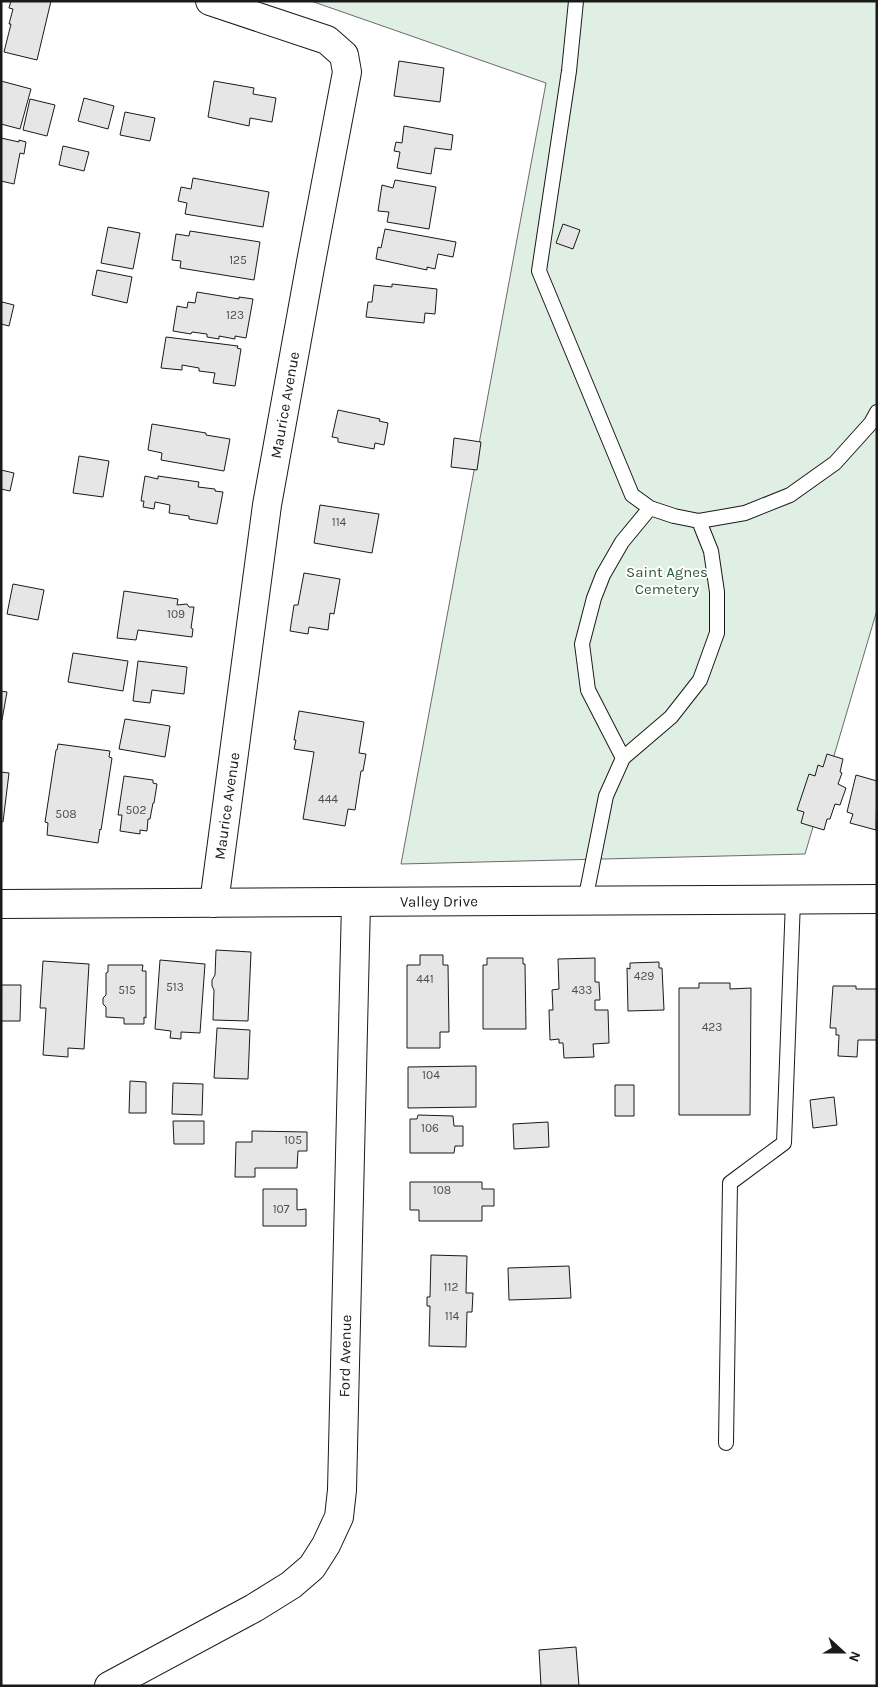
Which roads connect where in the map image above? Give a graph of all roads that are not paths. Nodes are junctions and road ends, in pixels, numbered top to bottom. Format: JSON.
{"nodes":[{"id":1,"x":210,"y":1,"type":"edge"},
{"id":2,"x":576,"y":1,"type":"edge"},
{"id":3,"x":877,"y":412,"type":"edge"},
{"id":4,"x":650,"y":508,"type":"junction"},
{"id":5,"x":699,"y":521,"type":"junction"},
{"id":6,"x":624,"y":758,"type":"junction"},
{"id":7,"x":793,"y":900,"type":"junction"},
{"id":8,"x":877,"y":900,"type":"edge"},
{"id":9,"x":585,"y":901,"type":"junction"},
{"id":10,"x":214,"y":903,"type":"junction"},
{"id":11,"x":356,"y":903,"type":"junction"},
{"id":12,"x":1,"y":904,"type":"edge"},
{"id":13,"x":726,"y":1443,"type":"dead end"},
{"id":14,"x":110,"y":1686,"type":"edge"}],
"edges":[{"from":1,"to":10,"type":"street","name":"Maurice Avenue"},
{"from":2,"to":4,"type":"lane"},
{"from":3,"to":5,"type":"lane"},
{"from":4,"to":5,"type":"lane"},
{"from":4,"to":6,"type":"lane"},
{"from":5,"to":6,"type":"lane"},
{"from":6,"to":9,"type":"lane"},
{"from":7,"to":8,"type":"street","name":"Valley Drive"},
{"from":7,"to":9,"type":"street","name":"Valley Drive"},
{"from":7,"to":13,"type":"lane"},
{"from":9,"to":11,"type":"street","name":"Valley Drive"},
{"from":10,"to":11,"type":"street","name":"Valley Drive"},
{"from":10,"to":12,"type":"street","name":"Valley Drive"},
{"from":11,"to":14,"type":"street","name":"Ford Avenue"}]}
